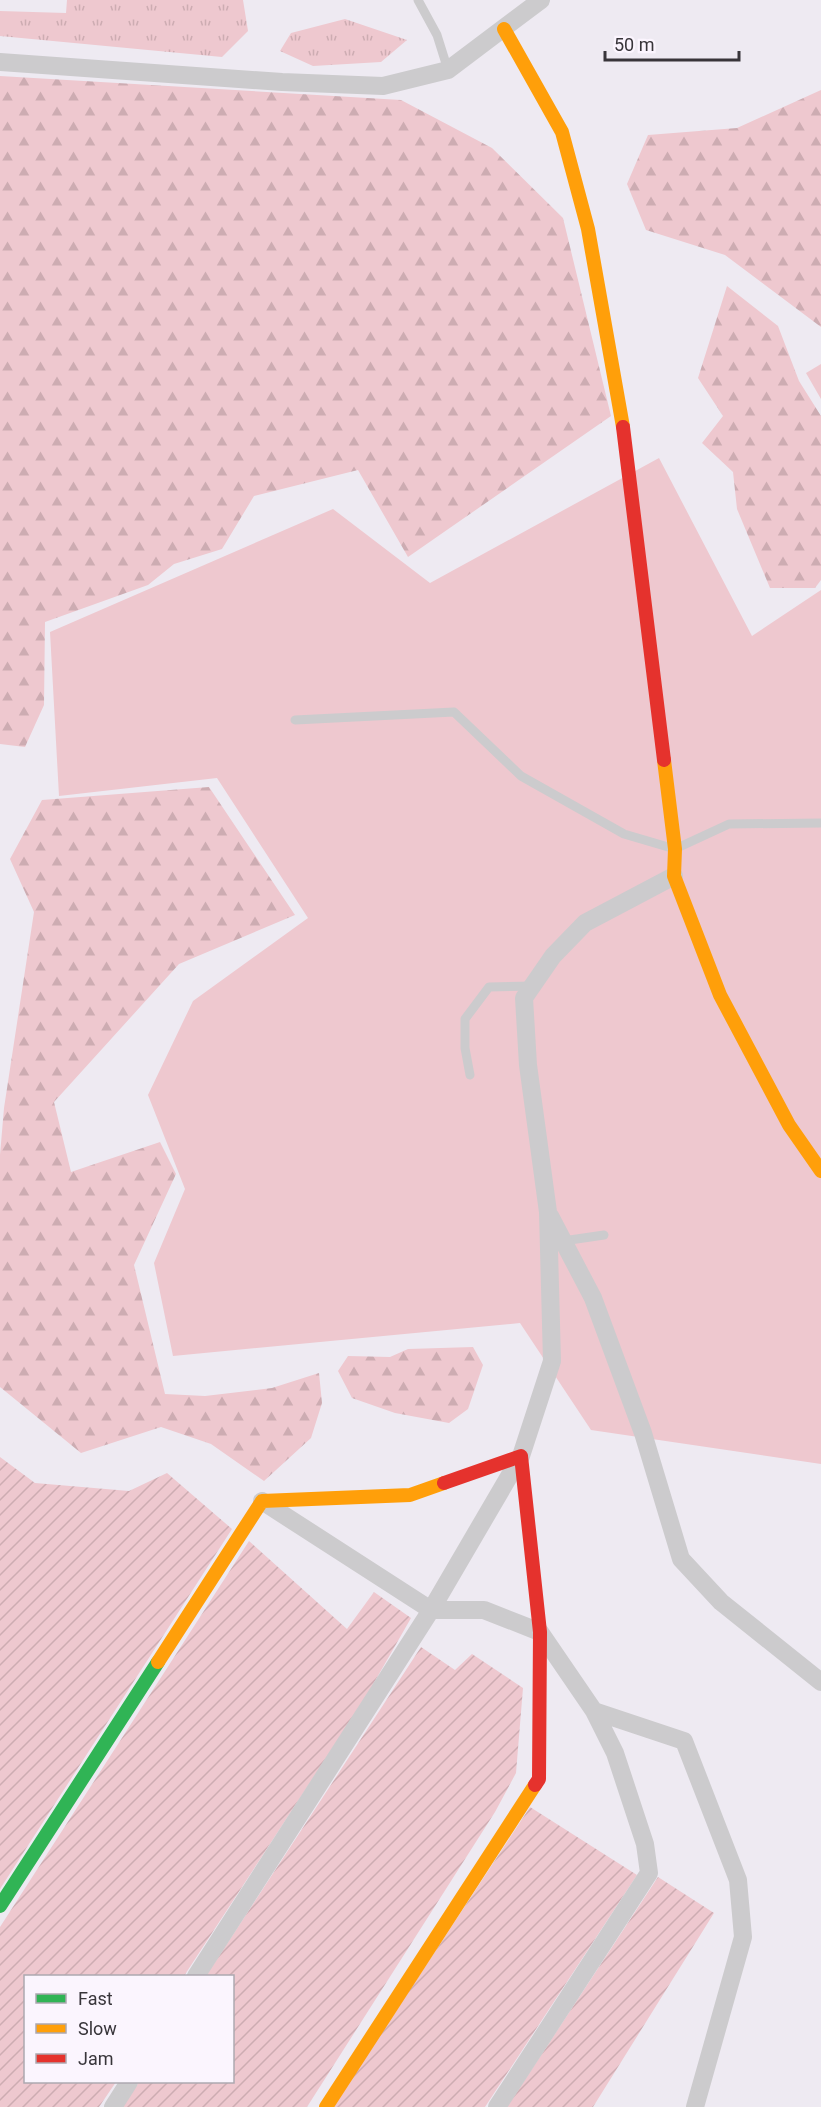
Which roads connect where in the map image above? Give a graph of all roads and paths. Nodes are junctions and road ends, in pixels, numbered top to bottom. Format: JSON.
{"nodes":[{"id":1,"x":418,"y":0,"type":"edge"},
{"id":2,"x":541,"y":0,"type":"edge"},
{"id":3,"x":504,"y":29,"type":"junction"},
{"id":4,"x":0,"y":62,"type":"edge"},
{"id":5,"x":448,"y":70,"type":"junction"},
{"id":6,"x":295,"y":720,"type":"dead end"},
{"id":7,"x":821,"y":823,"type":"edge"},
{"id":8,"x":675,"y":849,"type":"junction"},
{"id":9,"x":674,"y":876,"type":"junction"},
{"id":10,"x":533,"y":986,"type":"junction"},
{"id":11,"x":470,"y":1075,"type":"dead end"},
{"id":12,"x":821,"y":1171,"type":"edge"},
{"id":13,"x":548,"y":1212,"type":"junction"},
{"id":14,"x":604,"y":1235,"type":"dead end"},
{"id":15,"x":563,"y":1241,"type":"junction"},
{"id":16,"x":520,"y":1456,"type":"junction"},
{"id":17,"x":262,"y":1501,"type":"junction"},
{"id":18,"x":431,"y":1610,"type":"junction"},
{"id":19,"x":540,"y":1632,"type":"junction"},
{"id":20,"x":821,"y":1682,"type":"edge"},
{"id":21,"x":594,"y":1711,"type":"junction"},
{"id":22,"x":0,"y":1906,"type":"edge"},
{"id":23,"x":197,"y":1975,"type":"edge"},
{"id":24,"x":128,"y":2083,"type":"edge"},
{"id":25,"x":113,"y":2107,"type":"edge"},
{"id":26,"x":326,"y":2107,"type":"edge"},
{"id":27,"x":497,"y":2107,"type":"edge"},
{"id":28,"x":695,"y":2107,"type":"edge"}],
"edges":[{"from":1,"to":5,"type":"lane"},
{"from":2,"to":3,"type":"street"},
{"from":3,"to":5,"type":"street"},
{"from":3,"to":8,"type":"street"},
{"from":4,"to":5,"type":"street"},
{"from":6,"to":8,"type":"lane"},
{"from":7,"to":8,"type":"lane"},
{"from":8,"to":9,"type":"street"},
{"from":9,"to":10,"type":"street"},
{"from":9,"to":12,"type":"street"},
{"from":10,"to":11,"type":"lane"},
{"from":10,"to":13,"type":"street"},
{"from":13,"to":15,"type":"street"},
{"from":13,"to":16,"type":"street"},
{"from":14,"to":15,"type":"lane"},
{"from":15,"to":20,"type":"street"},
{"from":16,"to":17,"type":"street"},
{"from":16,"to":18,"type":"street"},
{"from":16,"to":19,"type":"street"},
{"from":17,"to":18,"type":"street"},
{"from":17,"to":22,"type":"street"},
{"from":18,"to":19,"type":"street"},
{"from":18,"to":23,"type":"street"},
{"from":19,"to":21,"type":"street"},
{"from":19,"to":26,"type":"street"},
{"from":21,"to":27,"type":"street"},
{"from":21,"to":28,"type":"street"},
{"from":24,"to":25,"type":"street"}]}
